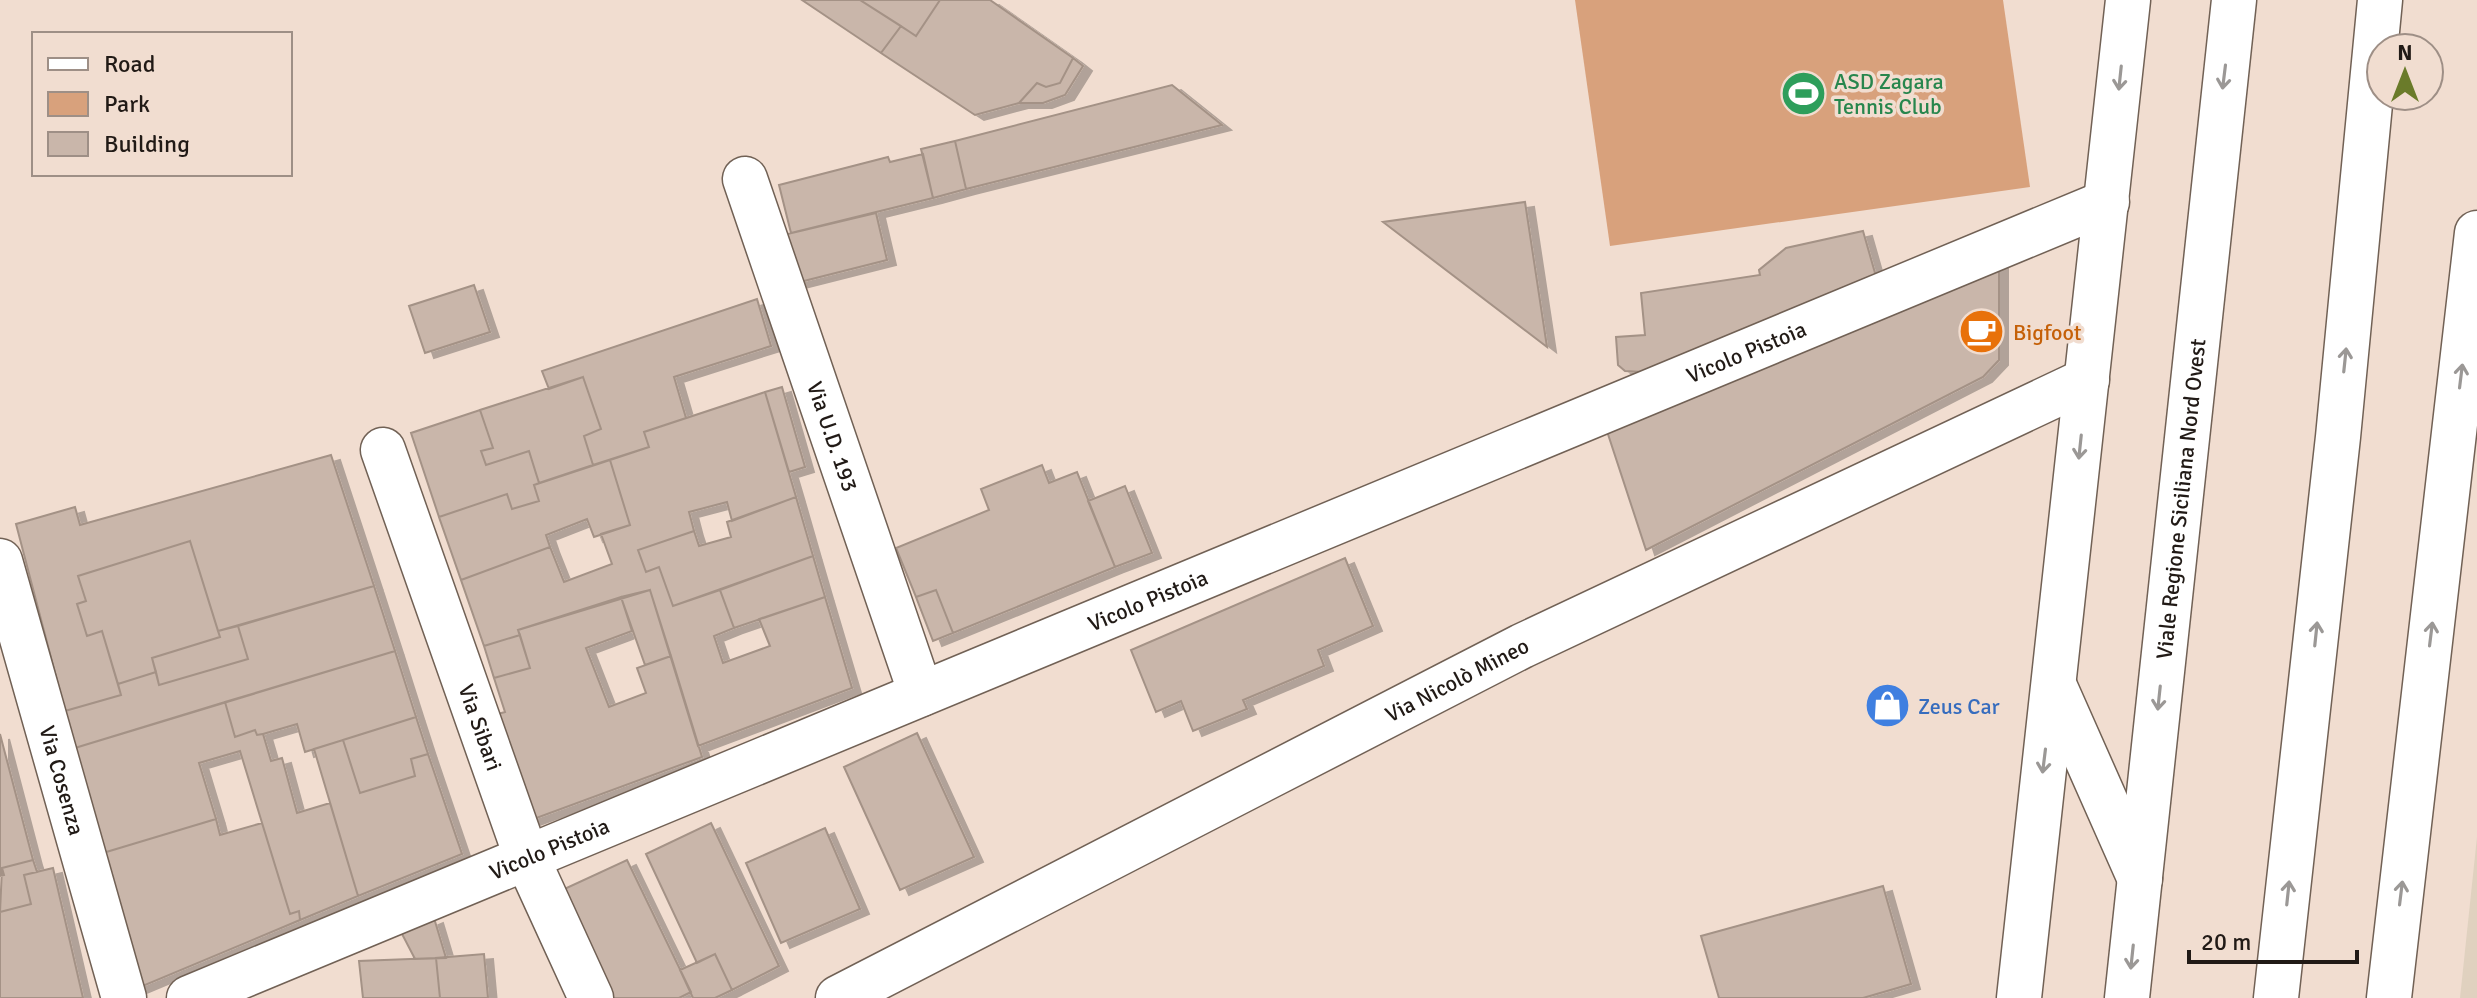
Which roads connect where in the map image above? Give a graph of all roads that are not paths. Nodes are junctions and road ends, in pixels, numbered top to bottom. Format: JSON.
{"nodes":[{"id":1,"x":2128,"y":0,"type":"edge"},
{"id":2,"x":2234,"y":0,"type":"edge"},
{"id":3,"x":2380,"y":0,"type":"edge"},
{"id":4,"x":745,"y":179,"type":"dead end"},
{"id":5,"x":2107,"y":202,"type":"junction"},
{"id":6,"x":2477,"y":233,"type":"edge"},
{"id":7,"x":2087,"y":380,"type":"junction"},
{"id":8,"x":383,"y":450,"type":"dead end"},
{"id":9,"x":0,"y":561,"type":"edge"},
{"id":10,"x":2054,"y":685,"type":"junction"},
{"id":11,"x":921,"y":694,"type":"junction"},
{"id":12,"x":526,"y":856,"type":"junction"},
{"id":13,"x":2140,"y":879,"type":"junction"},
{"id":14,"x":124,"y":998,"type":"edge"},
{"id":15,"x":189,"y":998,"type":"edge"},
{"id":16,"x":591,"y":998,"type":"edge"},
{"id":17,"x":838,"y":998,"type":"edge"},
{"id":18,"x":2019,"y":998,"type":"edge"},
{"id":19,"x":2127,"y":998,"type":"edge"},
{"id":20,"x":2276,"y":998,"type":"edge"},
{"id":21,"x":2389,"y":998,"type":"edge"}],
"edges":[{"from":1,"to":5,"type":"street","one_way":true},
{"from":2,"to":13,"type":"street","name":"Viale Regione Siciliana Nord Ovest","one_way":true},
{"from":20,"to":3,"type":"street","one_way":true},
{"from":4,"to":11,"type":"street","name":"Via U.D. 193"},
{"from":5,"to":7,"type":"street"},
{"from":5,"to":11,"type":"street","name":"Vicolo Pistoia"},
{"from":21,"to":6,"type":"street","one_way":true},
{"from":7,"to":10,"type":"street","one_way":true},
{"from":7,"to":17,"type":"street","name":"Via Nicolò Mineo"},
{"from":8,"to":12,"type":"street","name":"Via Sibari"},
{"from":9,"to":14,"type":"street","name":"Via Cosenza"},
{"from":10,"to":13,"type":"street"},
{"from":10,"to":18,"type":"street","one_way":true},
{"from":11,"to":12,"type":"street","name":"Vicolo Pistoia"},
{"from":12,"to":15,"type":"street","name":"Vicolo Pistoia"},
{"from":12,"to":16,"type":"street","name":"Via Sibari"},
{"from":13,"to":19,"type":"street","name":"Viale Regione Siciliana Nord Ovest","one_way":true}]}
